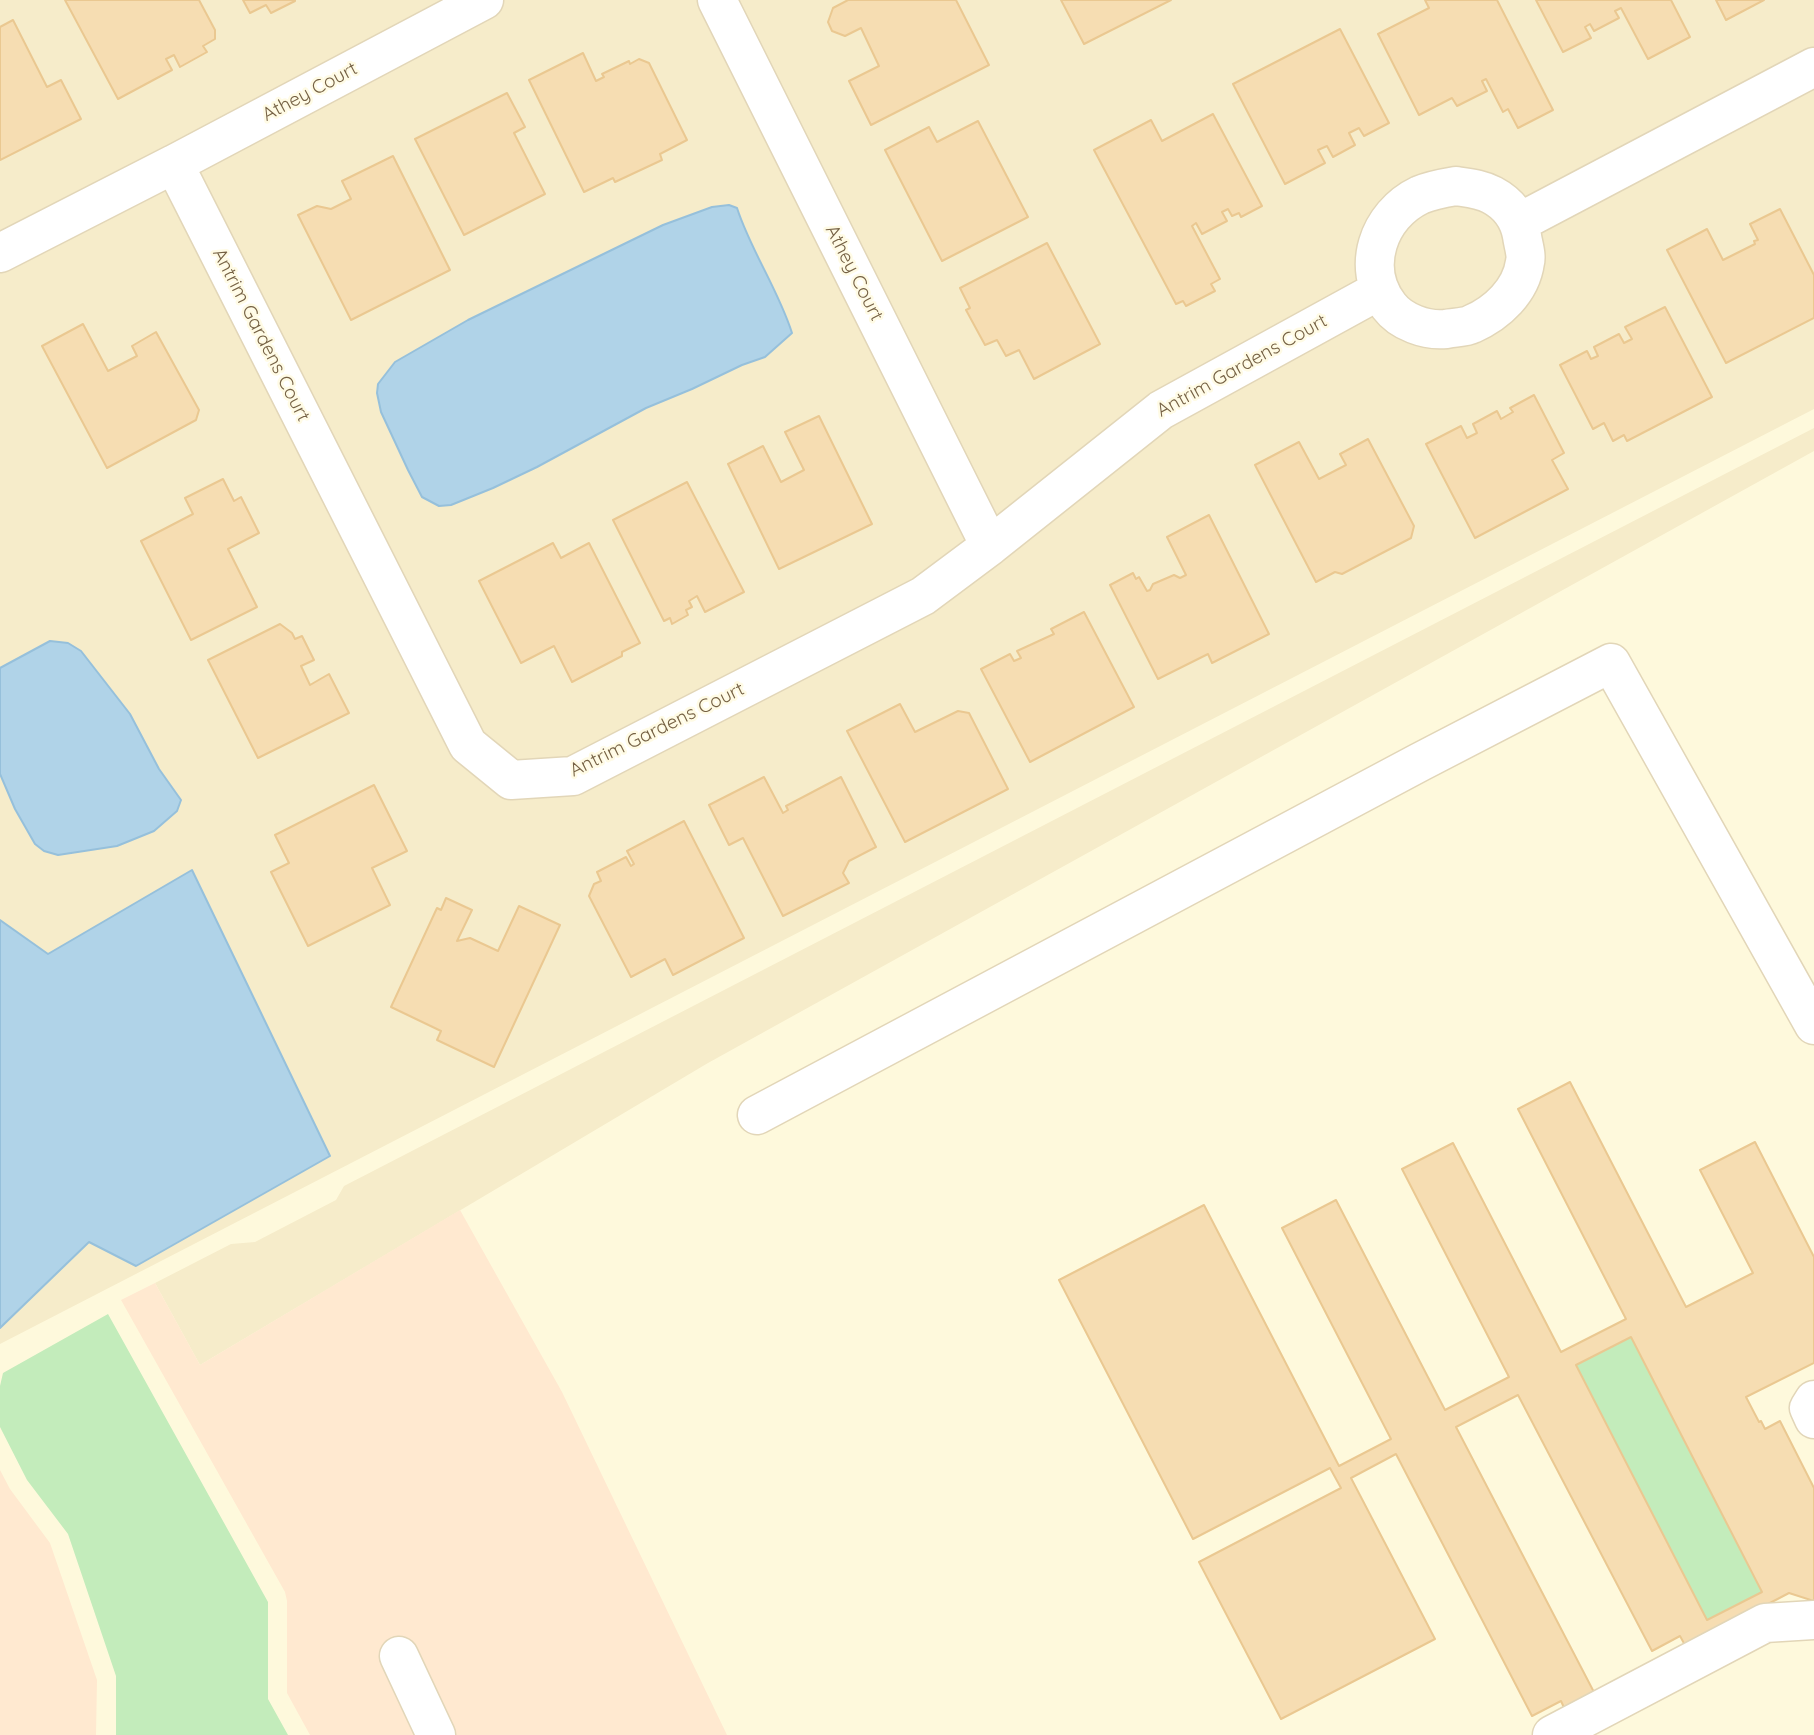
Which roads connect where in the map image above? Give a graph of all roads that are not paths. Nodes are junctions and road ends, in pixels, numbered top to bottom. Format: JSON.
{"nodes":[{"id":1,"x":484,"y":0,"type":"edge"},
{"id":2,"x":718,"y":0,"type":"edge"},
{"id":3,"x":1814,"y":67,"type":"edge"},
{"id":4,"x":174,"y":164,"type":"junction"},
{"id":5,"x":1520,"y":222,"type":"junction"},
{"id":6,"x":0,"y":253,"type":"edge"},
{"id":7,"x":1378,"y":290,"type":"junction"},
{"id":8,"x":990,"y":546,"type":"junction"},
{"id":9,"x":1814,"y":1025,"type":"edge"},
{"id":10,"x":757,"y":1115,"type":"dead end"},
{"id":11,"x":1814,"y":1400,"type":"edge"},
{"id":12,"x":1814,"y":1419,"type":"edge"},
{"id":13,"x":1814,"y":1620,"type":"edge"},
{"id":14,"x":399,"y":1656,"type":"dead end"},
{"id":15,"x":436,"y":1735,"type":"edge"},
{"id":16,"x":1552,"y":1735,"type":"edge"}],
"edges":[{"from":1,"to":4,"type":"street","name":"Athey Court"},
{"from":2,"to":8,"type":"street","name":"Athey Court"},
{"from":3,"to":5,"type":"street"},
{"from":4,"to":6,"type":"street"},
{"from":4,"to":8,"type":"street","name":"Antrim Gardens Court"},
{"from":5,"to":7,"type":"street"},
{"from":5,"to":7,"type":"street"},
{"from":7,"to":8,"type":"street","name":"Antrim Gardens Court"},
{"from":9,"to":10,"type":"street"},
{"from":11,"to":12,"type":"street"},
{"from":13,"to":16,"type":"street"},
{"from":14,"to":15,"type":"street"}]}
